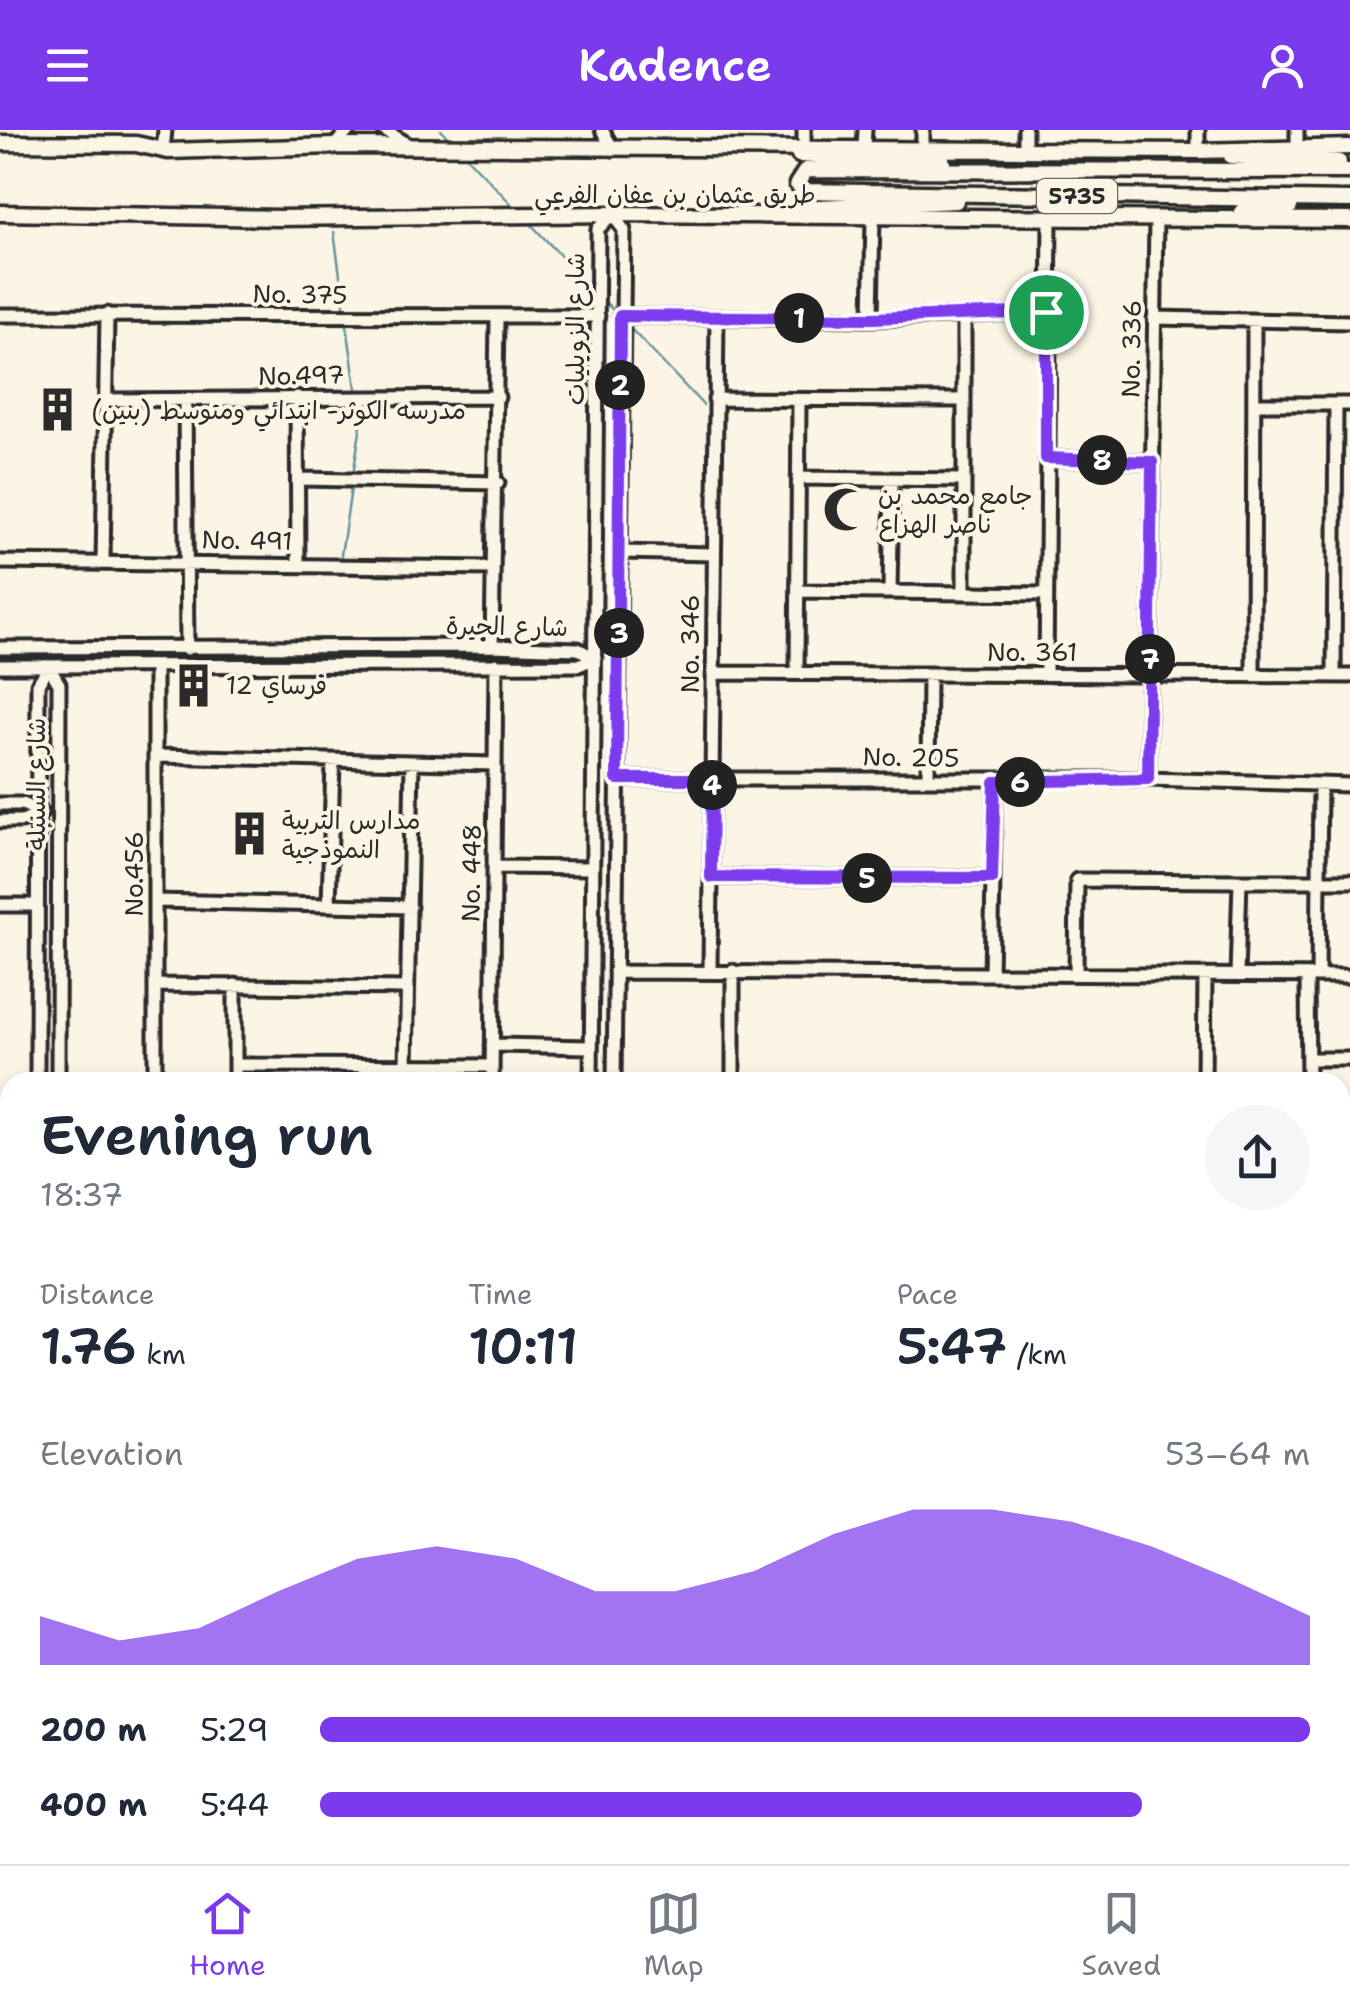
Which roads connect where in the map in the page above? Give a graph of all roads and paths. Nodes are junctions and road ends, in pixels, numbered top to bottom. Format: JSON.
{"nodes":[{"id":1,"x":164,"y":130,"type":"edge"},
{"id":2,"x":348,"y":130,"type":"edge"},
{"id":3,"x":384,"y":130,"type":"edge"},
{"id":4,"x":602,"y":130,"type":"edge"},
{"id":5,"x":616,"y":130,"type":"edge"},
{"id":6,"x":864,"y":130,"type":"edge"},
{"id":7,"x":924,"y":130,"type":"edge"},
{"id":8,"x":1025,"y":130,"type":"edge"},
{"id":9,"x":1198,"y":130,"type":"edge"},
{"id":10,"x":1297,"y":130,"type":"edge"},
{"id":11,"x":60,"y":137,"type":"edge"},
{"id":12,"x":116,"y":137,"type":"edge"},
{"id":13,"x":804,"y":138,"type":"edge"},
{"id":14,"x":0,"y":142,"type":"edge"},
{"id":15,"x":334,"y":146,"type":"junction"},
{"id":16,"x":706,"y":146,"type":"junction"},
{"id":17,"x":864,"y":146,"type":"junction"},
{"id":18,"x":412,"y":147,"type":"junction"},
{"id":19,"x":923,"y":147,"type":"junction"},
{"id":20,"x":1025,"y":147,"type":"junction"},
{"id":21,"x":1297,"y":148,"type":"junction"},
{"id":22,"x":1350,"y":148,"type":"edge"},
{"id":23,"x":613,"y":149,"type":"junction"},
{"id":24,"x":163,"y":150,"type":"junction"},
{"id":25,"x":1198,"y":151,"type":"junction"},
{"id":26,"x":1350,"y":162,"type":"edge"},
{"id":27,"x":1350,"y":171,"type":"edge"},
{"id":28,"x":1063,"y":173,"type":"junction"},
{"id":29,"x":1008,"y":194,"type":"junction"},
{"id":30,"x":1350,"y":201,"type":"edge"},
{"id":31,"x":0,"y":213,"type":"edge"},
{"id":32,"x":612,"y":214,"type":"junction"},
{"id":33,"x":688,"y":217,"type":"junction"},
{"id":34,"x":873,"y":217,"type":"junction"},
{"id":35,"x":1050,"y":219,"type":"junction"},
{"id":36,"x":1156,"y":219,"type":"junction"},
{"id":37,"x":1350,"y":220,"type":"edge"},
{"id":38,"x":1046,"y":312,"type":"junction"},
{"id":39,"x":108,"y":314,"type":"junction"},
{"id":40,"x":0,"y":315,"type":"edge"},
{"id":41,"x":598,"y":316,"type":"junction"},
{"id":42,"x":620,"y":316,"type":"junction"},
{"id":43,"x":717,"y":317,"type":"junction"},
{"id":44,"x":872,"y":318,"type":"junction"},
{"id":45,"x":964,"y":318,"type":"junction"},
{"id":46,"x":1154,"y":318,"type":"junction"},
{"id":47,"x":497,"y":319,"type":"junction"},
{"id":48,"x":1350,"y":322,"type":"edge"},
{"id":49,"x":1254,"y":324,"type":"junction"},
{"id":50,"x":297,"y":397,"type":"junction"},
{"id":51,"x":498,"y":397,"type":"junction"},
{"id":52,"x":715,"y":399,"type":"junction"},
{"id":53,"x":105,"y":400,"type":"junction"},
{"id":54,"x":185,"y":400,"type":"junction"},
{"id":55,"x":962,"y":400,"type":"junction"},
{"id":56,"x":799,"y":401,"type":"junction"},
{"id":57,"x":1255,"y":404,"type":"junction"},
{"id":58,"x":1343,"y":404,"type":"edge"},
{"id":59,"x":1046,"y":458,"type":"junction"},
{"id":60,"x":1152,"y":462,"type":"junction"},
{"id":61,"x":798,"y":478,"type":"junction"},
{"id":62,"x":301,"y":479,"type":"junction"},
{"id":63,"x":892,"y":480,"type":"junction"},
{"id":64,"x":964,"y":480,"type":"junction"},
{"id":65,"x":498,"y":483,"type":"junction"},
{"id":66,"x":1343,"y":505,"type":"edge"},
{"id":67,"x":620,"y":552,"type":"junction"},
{"id":68,"x":713,"y":554,"type":"junction"},
{"id":69,"x":0,"y":562,"type":"edge"},
{"id":70,"x":190,"y":562,"type":"junction"},
{"id":71,"x":103,"y":563,"type":"junction"},
{"id":72,"x":298,"y":564,"type":"junction"},
{"id":73,"x":493,"y":568,"type":"junction"},
{"id":74,"x":799,"y":591,"type":"junction"},
{"id":75,"x":890,"y":592,"type":"junction"},
{"id":76,"x":964,"y":592,"type":"junction"},
{"id":77,"x":1046,"y":594,"type":"junction"},
{"id":78,"x":492,"y":646,"type":"junction"},
{"id":79,"x":0,"y":648,"type":"edge"},
{"id":80,"x":187,"y":649,"type":"junction"},
{"id":81,"x":594,"y":658,"type":"junction"},
{"id":82,"x":496,"y":664,"type":"junction"},
{"id":83,"x":0,"y":666,"type":"edge"},
{"id":84,"x":154,"y":666,"type":"junction"},
{"id":85,"x":49,"y":667,"type":"junction"},
{"id":86,"x":714,"y":673,"type":"junction"},
{"id":87,"x":797,"y":673,"type":"junction"},
{"id":88,"x":1046,"y":674,"type":"junction"},
{"id":89,"x":929,"y":675,"type":"junction"},
{"id":90,"x":1150,"y":676,"type":"junction"},
{"id":91,"x":1253,"y":676,"type":"junction"},
{"id":92,"x":1334,"y":676,"type":"junction"},
{"id":93,"x":1350,"y":676,"type":"edge"},
{"id":94,"x":156,"y":756,"type":"junction"},
{"id":95,"x":332,"y":762,"type":"junction"},
{"id":96,"x":412,"y":762,"type":"junction"},
{"id":97,"x":495,"y":764,"type":"junction"},
{"id":98,"x":617,"y":779,"type":"junction"},
{"id":99,"x":712,"y":779,"type":"junction"},
{"id":100,"x":928,"y":779,"type":"junction"},
{"id":101,"x":1148,"y":779,"type":"junction"},
{"id":102,"x":995,"y":782,"type":"junction"},
{"id":103,"x":1320,"y":784,"type":"junction"},
{"id":104,"x":1350,"y":784,"type":"edge"},
{"id":105,"x":0,"y":804,"type":"edge"},
{"id":106,"x":41,"y":813,"type":"junction"},
{"id":107,"x":0,"y":821,"type":"edge"},
{"id":108,"x":494,"y":867,"type":"junction"},
{"id":109,"x":592,"y":868,"type":"junction"},
{"id":110,"x":711,"y":877,"type":"junction"},
{"id":111,"x":992,"y":878,"type":"junction"},
{"id":112,"x":1320,"y":880,"type":"junction"},
{"id":113,"x":1240,"y":881,"type":"junction"},
{"id":114,"x":1350,"y":881,"type":"edge"},
{"id":115,"x":156,"y":901,"type":"junction"},
{"id":116,"x":329,"y":904,"type":"junction"},
{"id":117,"x":0,"y":905,"type":"edge"},
{"id":118,"x":37,"y":905,"type":"junction"},
{"id":119,"x":410,"y":907,"type":"junction"},
{"id":120,"x":710,"y":970,"type":"junction"},
{"id":121,"x":733,"y":970,"type":"junction"},
{"id":122,"x":615,"y":972,"type":"junction"},
{"id":123,"x":991,"y":974,"type":"junction"},
{"id":124,"x":1076,"y":974,"type":"junction"},
{"id":125,"x":1205,"y":975,"type":"junction"},
{"id":126,"x":1237,"y":976,"type":"junction"},
{"id":127,"x":1313,"y":976,"type":"junction"},
{"id":128,"x":1350,"y":976,"type":"edge"},
{"id":129,"x":156,"y":985,"type":"junction"},
{"id":130,"x":235,"y":985,"type":"junction"},
{"id":131,"x":407,"y":988,"type":"junction"},
{"id":132,"x":492,"y":1045,"type":"junction"},
{"id":133,"x":591,"y":1047,"type":"junction"},
{"id":134,"x":1308,"y":1059,"type":"junction"},
{"id":135,"x":1350,"y":1059,"type":"edge"},
{"id":136,"x":236,"y":1065,"type":"junction"},
{"id":137,"x":406,"y":1066,"type":"junction"},
{"id":138,"x":492,"y":1066,"type":"junction"},
{"id":139,"x":37,"y":1072,"type":"edge"},
{"id":140,"x":58,"y":1072,"type":"edge"},
{"id":141,"x":155,"y":1072,"type":"edge"},
{"id":142,"x":236,"y":1072,"type":"edge"},
{"id":143,"x":492,"y":1072,"type":"edge"},
{"id":144,"x":591,"y":1072,"type":"edge"},
{"id":145,"x":614,"y":1072,"type":"edge"},
{"id":146,"x":733,"y":1072,"type":"edge"},
{"id":147,"x":1204,"y":1072,"type":"edge"},
{"id":148,"x":1308,"y":1072,"type":"edge"}],
"edges":[{"from":1,"to":24,"type":"street"},
{"from":2,"to":15,"type":"street"},
{"from":3,"to":18,"type":"street"},
{"from":4,"to":23,"type":"street"},
{"from":5,"to":23,"type":"street"},
{"from":6,"to":17,"type":"street"},
{"from":7,"to":19,"type":"street"},
{"from":8,"to":20,"type":"street"},
{"from":9,"to":25,"type":"street"},
{"from":10,"to":21,"type":"street"},
{"from":11,"to":12,"type":"main road","name":"طريق عثمان بن عفان الفرعي"},
{"from":11,"to":14,"type":"main road","name":"طريق عثمان بن عفان الفرعي"},
{"from":12,"to":24,"type":"main road","name":"طريق عثمان بن عفان الفرعي"},
{"from":13,"to":16,"type":"main road","name":"طريق عثمان بن عفان الفرعي"},
{"from":13,"to":17,"type":"main road","name":"طريق عثمان بن عفان الفرعي"},
{"from":15,"to":18,"type":"main road","name":"طريق عثمان بن عفان الفرعي"},
{"from":15,"to":24,"type":"main road","name":"طريق عثمان بن عفان الفرعي"},
{"from":16,"to":23,"type":"main road","name":"طريق عثمان بن عفان الفرعي"},
{"from":16,"to":28,"type":"main road"},
{"from":17,"to":19,"type":"main road","name":"طريق عثمان بن عفان الفرعي"},
{"from":18,"to":23,"type":"main road","name":"طريق عثمان بن عفان الفرعي"},
{"from":19,"to":20,"type":"main road","name":"طريق عثمان بن عفان الفرعي"},
{"from":20,"to":25,"type":"main road","name":"طريق عثمان بن عفان الفرعي"},
{"from":21,"to":22,"type":"main road","name":"طريق عثمان بن عفان الفرعي"},
{"from":21,"to":25,"type":"main road","name":"طريق عثمان بن عفان الفرعي"},
{"from":25,"to":26,"type":"main road"},
{"from":27,"to":28,"type":"main road","number":"5735"},
{"from":28,"to":29,"type":"main road","number":"5735"},
{"from":29,"to":30,"type":"main road","number":"5735"},
{"from":29,"to":33,"type":"main road"},
{"from":30,"to":36,"type":"main road"},
{"from":31,"to":32,"type":"main road","name":"طريق عثمان بن عفان الفرعي"},
{"from":32,"to":33,"type":"main road","name":"طريق عثمان بن عفان الفرعي"},
{"from":32,"to":41,"type":"street","name":"شارع الزويليات"},
{"from":32,"to":42,"type":"street","name":"شارع الزويليات"},
{"from":33,"to":34,"type":"main road","name":"طريق عثمان بن عفان الفرعي"},
{"from":34,"to":35,"type":"main road","name":"طريق عثمان بن عفان الفرعي"},
{"from":34,"to":44,"type":"street"},
{"from":35,"to":36,"type":"main road","name":"طريق عثمان بن عفان الفرعي"},
{"from":35,"to":38,"type":"street"},
{"from":36,"to":37,"type":"main road","name":"طريق عثمان بن عفان الفرعي"},
{"from":36,"to":46,"type":"street","name":"No. 336"},
{"from":38,"to":45,"type":"street"},
{"from":38,"to":59,"type":"street"},
{"from":39,"to":40,"type":"street","name":"No. 375"},
{"from":39,"to":47,"type":"street","name":"No. 375"},
{"from":39,"to":53,"type":"street"},
{"from":41,"to":47,"type":"street","name":"No. 375"},
{"from":41,"to":81,"type":"street","name":"شارع الزويليات"},
{"from":42,"to":43,"type":"street"},
{"from":42,"to":67,"type":"street","name":"شارع الزويليات"},
{"from":43,"to":44,"type":"street"},
{"from":43,"to":52,"type":"street","name":"No. 346"},
{"from":44,"to":45,"type":"street"},
{"from":45,"to":55,"type":"street"},
{"from":46,"to":49,"type":"street"},
{"from":46,"to":60,"type":"street","name":"No. 336"},
{"from":47,"to":51,"type":"street"},
{"from":48,"to":49,"type":"street"},
{"from":49,"to":57,"type":"street"},
{"from":50,"to":51,"type":"street","name":"No.497"},
{"from":50,"to":54,"type":"street","name":"No.497"},
{"from":50,"to":62,"type":"street"},
{"from":51,"to":65,"type":"street"},
{"from":52,"to":56,"type":"street"},
{"from":52,"to":68,"type":"street","name":"No. 346"},
{"from":53,"to":54,"type":"street","name":"No.497"},
{"from":53,"to":71,"type":"street"},
{"from":54,"to":70,"type":"street"},
{"from":55,"to":56,"type":"street"},
{"from":55,"to":64,"type":"street"},
{"from":56,"to":61,"type":"street"},
{"from":57,"to":58,"type":"street"},
{"from":57,"to":91,"type":"street"},
{"from":58,"to":66,"type":"street"},
{"from":59,"to":60,"type":"street"},
{"from":59,"to":77,"type":"street"},
{"from":60,"to":90,"type":"street","name":"No. 336"},
{"from":61,"to":63,"type":"street"},
{"from":61,"to":74,"type":"street"},
{"from":62,"to":65,"type":"street"},
{"from":62,"to":72,"type":"street"},
{"from":63,"to":64,"type":"street"},
{"from":63,"to":75,"type":"street"},
{"from":64,"to":76,"type":"street"},
{"from":65,"to":73,"type":"street"},
{"from":66,"to":92,"type":"street"},
{"from":67,"to":68,"type":"street"},
{"from":67,"to":98,"type":"street","name":"شارع الزويليات"},
{"from":68,"to":86,"type":"street","name":"No. 346"},
{"from":69,"to":71,"type":"street","name":"No. 491"},
{"from":70,"to":71,"type":"street","name":"No. 491"},
{"from":70,"to":72,"type":"street","name":"No. 491"},
{"from":70,"to":80,"type":"street"},
{"from":72,"to":73,"type":"street","name":"No. 491"},
{"from":73,"to":78,"type":"street"},
{"from":74,"to":75,"type":"street"},
{"from":74,"to":87,"type":"street"},
{"from":75,"to":76,"type":"street"},
{"from":76,"to":77,"type":"street"},
{"from":77,"to":88,"type":"street"},
{"from":78,"to":80,"type":"street","name":"شارع الجيرة"},
{"from":78,"to":81,"type":"street","name":"شارع الجيرة"},
{"from":79,"to":80,"type":"street","name":"شارع الجيرة"},
{"from":81,"to":82,"type":"street","name":"شارع الجيرة"},
{"from":81,"to":109,"type":"street","name":"شارع الزويليات"},
{"from":82,"to":84,"type":"street","name":"شارع الجيرة"},
{"from":82,"to":97,"type":"street","name":"No. 448"},
{"from":83,"to":85,"type":"street","name":"شارع الجيرة"},
{"from":84,"to":85,"type":"street","name":"شارع الجيرة"},
{"from":84,"to":94,"type":"street","name":"No.456"},
{"from":85,"to":106,"type":"street","name":"شارع السنبلة"},
{"from":85,"to":140,"type":"street","name":"شارع السنبلة"},
{"from":86,"to":87,"type":"street","name":"No. 361"},
{"from":86,"to":99,"type":"street","name":"No. 346"},
{"from":87,"to":89,"type":"street","name":"No. 361"},
{"from":88,"to":89,"type":"street","name":"No. 361"},
{"from":88,"to":90,"type":"street","name":"No. 361"},
{"from":89,"to":100,"type":"street"},
{"from":90,"to":91,"type":"street","name":"No. 361"},
{"from":90,"to":101,"type":"street","name":"No. 336"},
{"from":91,"to":92,"type":"street","name":"No. 361"},
{"from":92,"to":93,"type":"street","name":"No. 361"},
{"from":94,"to":95,"type":"street"},
{"from":94,"to":115,"type":"street","name":"No.456"},
{"from":95,"to":96,"type":"street"},
{"from":95,"to":116,"type":"street"},
{"from":96,"to":97,"type":"street"},
{"from":96,"to":119,"type":"street"},
{"from":97,"to":108,"type":"street","name":"No. 448"},
{"from":98,"to":99,"type":"street","name":"No. 205"},
{"from":98,"to":122,"type":"street","name":"شارع الزويليات"},
{"from":99,"to":100,"type":"street","name":"No. 205"},
{"from":99,"to":110,"type":"street","name":"No. 346"},
{"from":100,"to":102,"type":"street","name":"No. 205"},
{"from":101,"to":102,"type":"street","name":"No. 205"},
{"from":101,"to":103,"type":"street","name":"No. 205"},
{"from":102,"to":111,"type":"street"},
{"from":103,"to":104,"type":"street","name":"No. 205"},
{"from":103,"to":112,"type":"street"},
{"from":105,"to":106,"type":"street"},
{"from":106,"to":107,"type":"street"},
{"from":106,"to":118,"type":"street","name":"شارع السنبلة"},
{"from":108,"to":109,"type":"street"},
{"from":108,"to":132,"type":"street","name":"No. 448"},
{"from":109,"to":133,"type":"street","name":"شارع الزويليات"},
{"from":110,"to":111,"type":"street"},
{"from":110,"to":120,"type":"street","name":"No. 346"},
{"from":111,"to":123,"type":"street"},
{"from":112,"to":113,"type":"street"},
{"from":112,"to":114,"type":"street"},
{"from":112,"to":127,"type":"street"},
{"from":113,"to":124,"type":"street"},
{"from":113,"to":126,"type":"street"},
{"from":115,"to":116,"type":"street"},
{"from":115,"to":129,"type":"street","name":"No.456"},
{"from":116,"to":119,"type":"street"},
{"from":117,"to":118,"type":"street"},
{"from":118,"to":139,"type":"street","name":"شارع السنبلة"},
{"from":119,"to":131,"type":"street"},
{"from":120,"to":121,"type":"street"},
{"from":120,"to":122,"type":"street"},
{"from":121,"to":123,"type":"street"},
{"from":121,"to":146,"type":"street"},
{"from":122,"to":145,"type":"street","name":"شارع الزويليات"},
{"from":123,"to":124,"type":"street"},
{"from":124,"to":125,"type":"street"},
{"from":125,"to":126,"type":"street"},
{"from":125,"to":147,"type":"street"},
{"from":126,"to":127,"type":"street"},
{"from":127,"to":128,"type":"street"},
{"from":127,"to":134,"type":"street"},
{"from":129,"to":130,"type":"street"},
{"from":129,"to":141,"type":"street","name":"No.456"},
{"from":130,"to":131,"type":"street"},
{"from":130,"to":136,"type":"street"},
{"from":131,"to":137,"type":"street"},
{"from":132,"to":133,"type":"street"},
{"from":132,"to":138,"type":"street","name":"No. 448"},
{"from":133,"to":144,"type":"street","name":"شارع الزويليات"},
{"from":134,"to":135,"type":"street"},
{"from":134,"to":148,"type":"street"},
{"from":136,"to":137,"type":"street"},
{"from":136,"to":142,"type":"street"},
{"from":137,"to":138,"type":"street"},
{"from":138,"to":143,"type":"street","name":"No. 448"}]}
